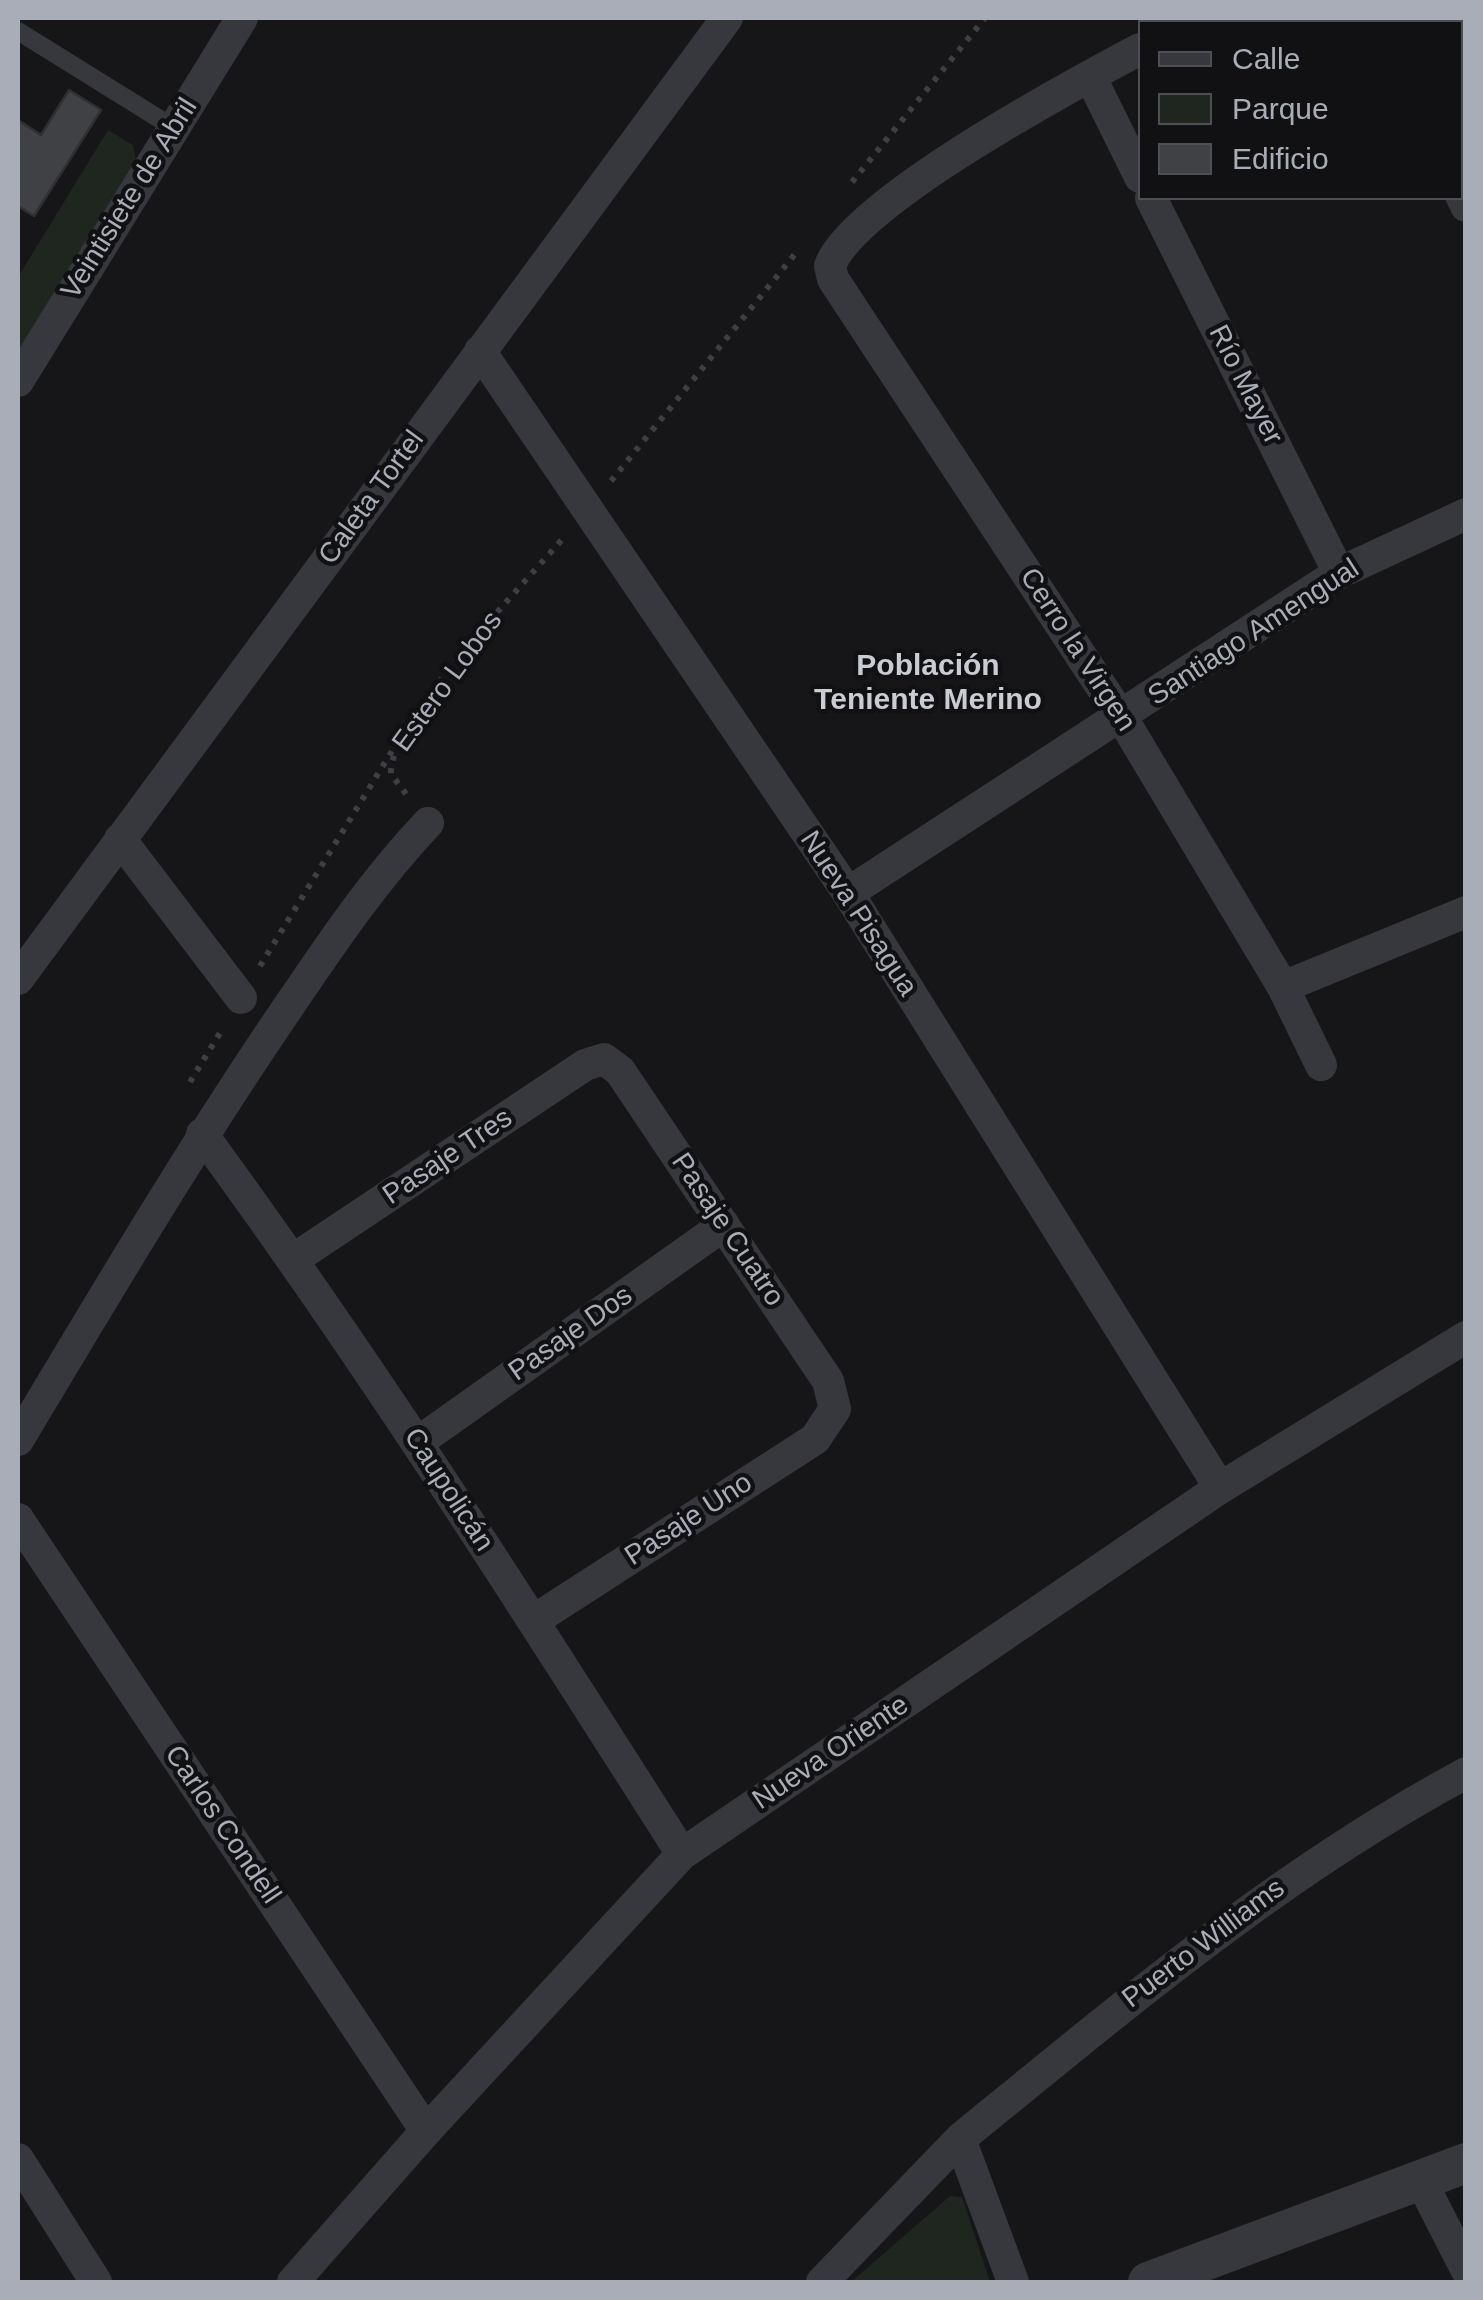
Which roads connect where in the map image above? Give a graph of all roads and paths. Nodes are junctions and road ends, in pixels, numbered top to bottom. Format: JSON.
{"nodes":[{"id":1,"x":242,"y":18,"type":"edge"},
{"id":2,"x":727,"y":18,"type":"edge"},
{"id":3,"x":985,"y":18,"type":"edge"},
{"id":4,"x":18,"y":31,"type":"edge"},
{"id":5,"x":1138,"y":49,"type":"edge"},
{"id":6,"x":1090,"y":76,"type":"junction"},
{"id":7,"x":174,"y":128,"type":"junction"},
{"id":8,"x":1138,"y":173,"type":"edge"},
{"id":9,"x":845,"y":191,"type":"dead end"},
{"id":10,"x":1152,"y":200,"type":"edge"},
{"id":11,"x":798,"y":250,"type":"dead end"},
{"id":12,"x":480,"y":351,"type":"junction"},
{"id":13,"x":18,"y":381,"type":"edge"},
{"id":14,"x":587,"y":510,"type":"junction"},
{"id":15,"x":1466,"y":514,"type":"edge"},
{"id":16,"x":1340,"y":573,"type":"junction"},
{"id":17,"x":1122,"y":718,"type":"junction"},
{"id":18,"x":398,"y":741,"type":"junction"},
{"id":19,"x":428,"y":823,"type":"joint"},
{"id":20,"x":120,"y":840,"type":"junction"},
{"id":21,"x":848,"y":894,"type":"junction"},
{"id":22,"x":1466,"y":912,"type":"edge"},
{"id":23,"x":18,"y":979,"type":"edge"},
{"id":24,"x":1283,"y":987,"type":"junction"},
{"id":25,"x":241,"y":998,"type":"junction"},
{"id":26,"x":604,"y":1060,"type":"joint"},
{"id":27,"x":1320,"y":1065,"type":"dead end"},
{"id":28,"x":180,"y":1100,"type":"dead end"},
{"id":29,"x":202,"y":1134,"type":"junction"},
{"id":30,"x":724,"y":1225,"type":"junction"},
{"id":31,"x":294,"y":1259,"type":"junction"},
{"id":32,"x":1466,"y":1337,"type":"edge"},
{"id":33,"x":835,"y":1409,"type":"joint"},
{"id":34,"x":18,"y":1440,"type":"edge"},
{"id":35,"x":417,"y":1444,"type":"junction"},
{"id":36,"x":1220,"y":1488,"type":"junction"},
{"id":37,"x":18,"y":1519,"type":"edge"},
{"id":38,"x":533,"y":1621,"type":"junction"},
{"id":39,"x":1466,"y":1773,"type":"edge"},
{"id":40,"x":682,"y":1854,"type":"junction"},
{"id":41,"x":426,"y":2131,"type":"junction"},
{"id":42,"x":960,"y":2139,"type":"junction"},
{"id":43,"x":18,"y":2159,"type":"edge"},
{"id":44,"x":1466,"y":2162,"type":"edge"},
{"id":45,"x":1420,"y":2179,"type":"junction"},
{"id":46,"x":1466,"y":2269,"type":"edge"},
{"id":47,"x":96,"y":2282,"type":"edge"},
{"id":48,"x":293,"y":2282,"type":"edge"},
{"id":49,"x":822,"y":2282,"type":"edge"},
{"id":50,"x":1013,"y":2282,"type":"edge"},
{"id":51,"x":1148,"y":2282,"type":"edge"}],
"edges":[{"from":1,"to":7,"type":"street","name":"Veintisiete de Abril"},
{"from":2,"to":12,"type":"street","name":"Caleta Tortel"},
{"from":3,"to":9,"type":"path"},
{"from":4,"to":7,"type":"lane"},
{"from":5,"to":6,"type":"street"},
{"from":6,"to":8,"type":"street"},
{"from":6,"to":17,"type":"street","name":"Cerro la Virgen"},
{"from":7,"to":13,"type":"street","name":"Veintisiete de Abril"},
{"from":10,"to":16,"type":"street","name":"Río Mayer"},
{"from":11,"to":14,"type":"path","name":"Estero Lobos"},
{"from":12,"to":14,"type":"street","name":"Nueva Pisagua"},
{"from":12,"to":20,"type":"street","name":"Caleta Tortel"},
{"from":14,"to":18,"type":"path","name":"Estero Lobos"},
{"from":14,"to":21,"type":"street","name":"Nueva Pisagua"},
{"from":15,"to":16,"type":"street","name":"Santiago Amengual"},
{"from":16,"to":17,"type":"street","name":"Santiago Amengual"},
{"from":17,"to":21,"type":"street","name":"Santiago Amengual"},
{"from":17,"to":24,"type":"street","name":"Cerro la Virgen"},
{"from":18,"to":19,"type":"path","name":"Estero Lobos"},
{"from":18,"to":25,"type":"path"},
{"from":19,"to":29,"type":"street"},
{"from":20,"to":23,"type":"street","name":"Caleta Tortel"},
{"from":20,"to":25,"type":"street"},
{"from":21,"to":36,"type":"street","name":"Nueva Pisagua"},
{"from":22,"to":24,"type":"street"},
{"from":24,"to":27,"type":"street","name":"Cerro la Virgen"},
{"from":25,"to":28,"type":"path"},
{"from":26,"to":30,"type":"street","name":"Pasaje Cuatro"},
{"from":26,"to":31,"type":"street","name":"Pasaje Tres"},
{"from":29,"to":31,"type":"street","name":"Caupolicán"},
{"from":29,"to":34,"type":"street"},
{"from":30,"to":33,"type":"street","name":"Pasaje Cuatro"},
{"from":30,"to":35,"type":"street","name":"Pasaje Dos"},
{"from":31,"to":35,"type":"street","name":"Caupolicán"},
{"from":32,"to":36,"type":"street","name":"Nueva Oriente"},
{"from":33,"to":38,"type":"street","name":"Pasaje Uno"},
{"from":35,"to":38,"type":"street","name":"Caupolicán"},
{"from":36,"to":40,"type":"street","name":"Nueva Oriente"},
{"from":37,"to":41,"type":"street","name":"Carlos Condell"},
{"from":38,"to":40,"type":"street","name":"Caupolicán"},
{"from":39,"to":42,"type":"street","name":"Puerto Williams"},
{"from":40,"to":41,"type":"street","name":"Nueva Oriente"},
{"from":41,"to":48,"type":"street","name":"Nueva Oriente"},
{"from":42,"to":49,"type":"street","name":"Puerto Williams"},
{"from":42,"to":50,"type":"street"},
{"from":43,"to":47,"type":"street"},
{"from":44,"to":45,"type":"street"},
{"from":45,"to":46,"type":"street"},
{"from":45,"to":51,"type":"street"}]}
